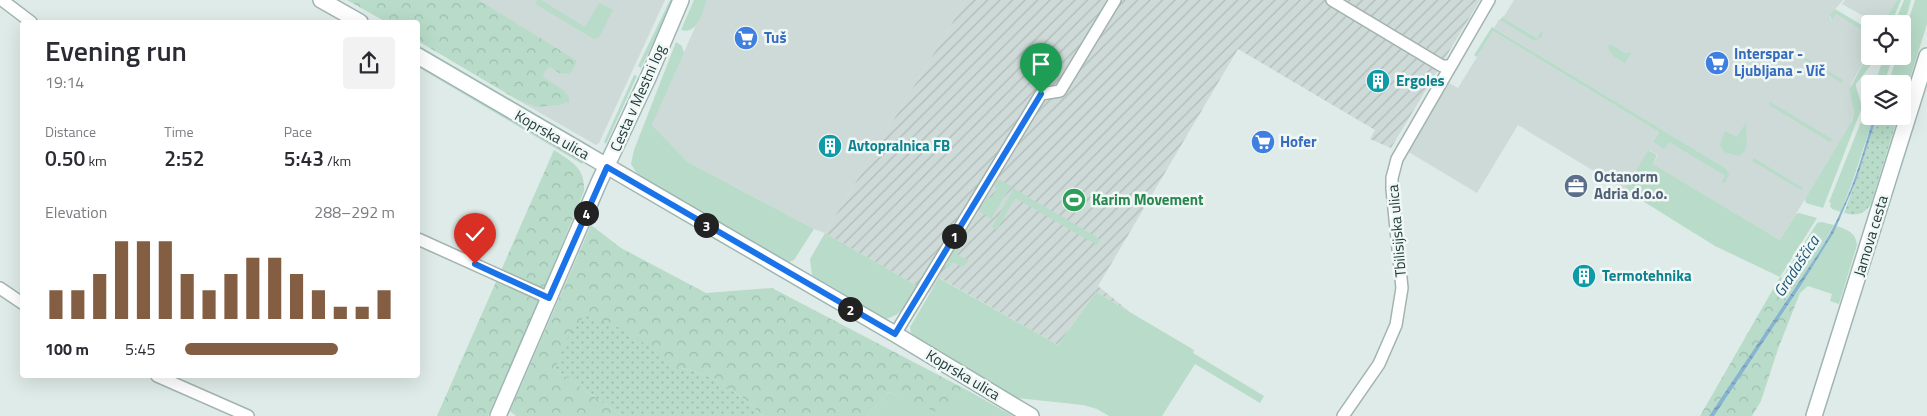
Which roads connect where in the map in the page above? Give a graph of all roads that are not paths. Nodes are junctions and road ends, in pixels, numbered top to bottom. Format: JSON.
{"nodes":[{"id":1,"x":2,"y":0,"type":"edge"},
{"id":2,"x":321,"y":0,"type":"edge"},
{"id":3,"x":680,"y":0,"type":"edge"},
{"id":4,"x":1114,"y":0,"type":"edge"},
{"id":5,"x":1332,"y":0,"type":"edge"},
{"id":6,"x":1487,"y":1,"type":"edge"},
{"id":7,"x":28,"y":20,"type":"edge"},
{"id":8,"x":356,"y":20,"type":"edge"},
{"id":9,"x":1927,"y":56,"type":"edge"},
{"id":10,"x":420,"y":57,"type":"edge"},
{"id":11,"x":1449,"y":66,"type":"junction"},
{"id":12,"x":607,"y":167,"type":"junction"},
{"id":13,"x":420,"y":241,"type":"edge"},
{"id":14,"x":0,"y":288,"type":"edge"},
{"id":15,"x":549,"y":298,"type":"junction"},
{"id":16,"x":20,"y":302,"type":"edge"},
{"id":17,"x":895,"y":334,"type":"junction"},
{"id":18,"x":162,"y":378,"type":"edge"},
{"id":19,"x":248,"y":416,"type":"edge"},
{"id":20,"x":498,"y":416,"type":"edge"},
{"id":21,"x":1031,"y":416,"type":"edge"},
{"id":22,"x":1343,"y":416,"type":"edge"},
{"id":23,"x":1814,"y":416,"type":"edge"}],
"edges":[{"from":1,"to":7,"type":"street"},
{"from":2,"to":8,"type":"street"},
{"from":3,"to":12,"type":"street","name":"Cesta v Mestni log"},
{"from":4,"to":17,"type":"street"},
{"from":5,"to":11,"type":"street"},
{"from":6,"to":11,"type":"street","name":"Tbilisijska ulica"},
{"from":9,"to":23,"type":"street","name":"Jamova cesta"},
{"from":10,"to":12,"type":"street","name":"Koprska ulica"},
{"from":11,"to":22,"type":"street","name":"Tbilisijska ulica"},
{"from":12,"to":15,"type":"street","name":"Cesta v Mestni log"},
{"from":12,"to":17,"type":"street","name":"Koprska ulica"},
{"from":13,"to":15,"type":"street"},
{"from":14,"to":16,"type":"street"},
{"from":15,"to":20,"type":"street","name":"Cesta v Mestni log"},
{"from":17,"to":21,"type":"street","name":"Koprska ulica"},
{"from":18,"to":19,"type":"street"}]}
